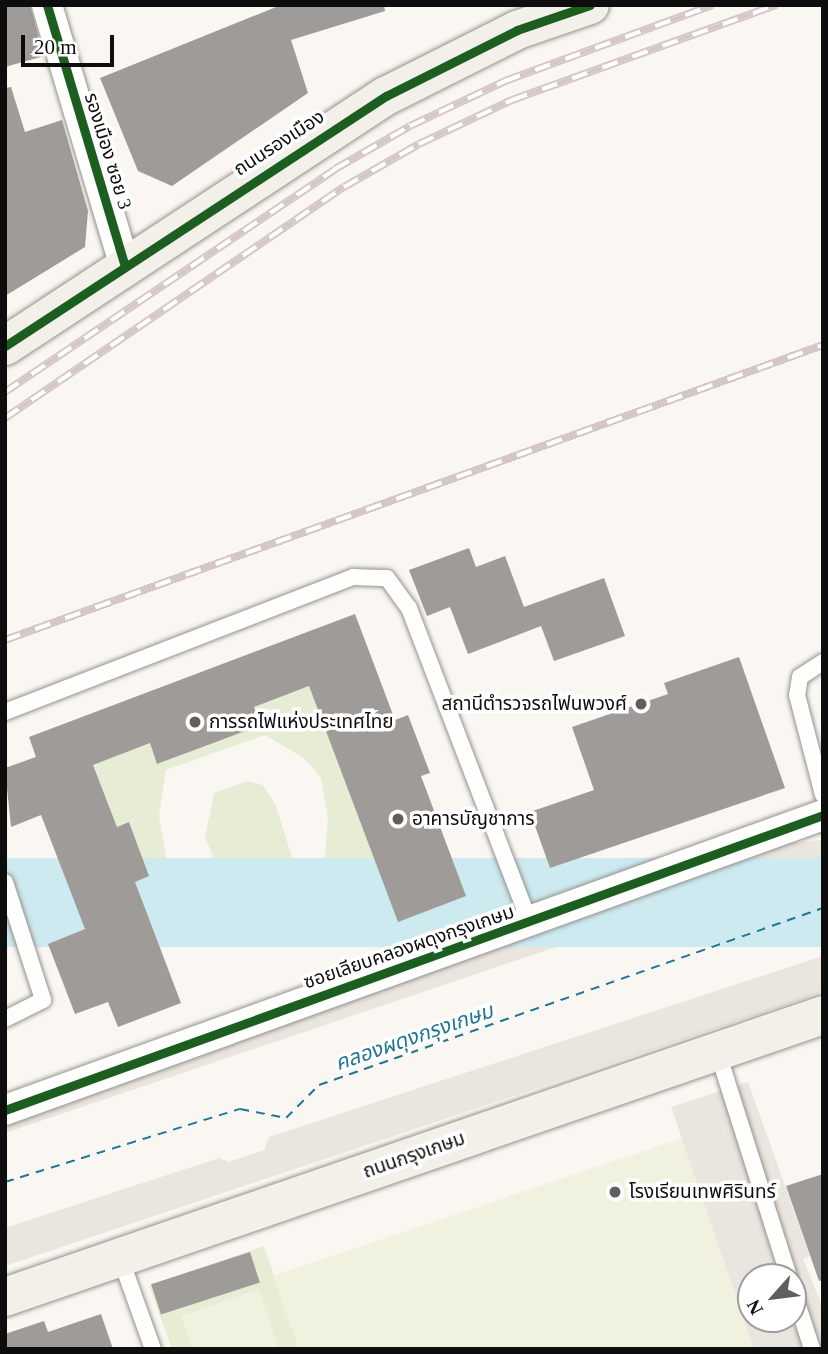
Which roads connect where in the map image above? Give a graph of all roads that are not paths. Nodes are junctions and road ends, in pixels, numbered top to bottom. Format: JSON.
{"nodes":[{"id":1,"x":47,"y":5,"type":"edge"},
{"id":2,"x":590,"y":5,"type":"edge"},
{"id":3,"x":513,"y":18,"type":"edge"},
{"id":4,"x":125,"y":266,"type":"junction"},
{"id":5,"x":5,"y":346,"type":"edge"},
{"id":6,"x":823,"y":662,"type":"edge"},
{"id":7,"x":5,"y":712,"type":"edge"},
{"id":8,"x":823,"y":794,"type":"edge"},
{"id":9,"x":823,"y":815,"type":"edge"},
{"id":10,"x":5,"y":882,"type":"edge"},
{"id":11,"x":530,"y":923,"type":"junction"},
{"id":12,"x":823,"y":1014,"type":"edge"},
{"id":13,"x":5,"y":1019,"type":"edge"},
{"id":14,"x":717,"y":1050,"type":"junction"},
{"id":15,"x":5,"y":1110,"type":"edge"},
{"id":16,"x":120,"y":1257,"type":"junction"},
{"id":17,"x":785,"y":1263,"type":"edge"},
{"id":18,"x":5,"y":1297,"type":"edge"},
{"id":19,"x":153,"y":1349,"type":"edge"}],
"edges":[{"from":1,"to":4,"type":"street","name":"รองเมือง ซอย 3"},
{"from":2,"to":3,"type":"main road","name":"ถนนรองเมือง"},
{"from":3,"to":4,"type":"main road","name":"ถนนรองเมือง"},
{"from":4,"to":5,"type":"main road","name":"ถนนรองเมือง"},
{"from":6,"to":8,"type":"lane"},
{"from":7,"to":11,"type":"lane"},
{"from":9,"to":11,"type":"street","name":"ซอยเลียบคลองผดุงกรุงเกษม"},
{"from":10,"to":13,"type":"lane"},
{"from":11,"to":15,"type":"street","name":"ซอยเลียบคลองผดุงกรุงเกษม"},
{"from":12,"to":14,"type":"main road","name":"ถนนกรุงเกษม"},
{"from":14,"to":16,"type":"main road","name":"ถนนกรุงเกษม"},
{"from":14,"to":17,"type":"lane"},
{"from":16,"to":18,"type":"main road","name":"ถนนกรุงเกษม"},
{"from":16,"to":19,"type":"lane"}]}
